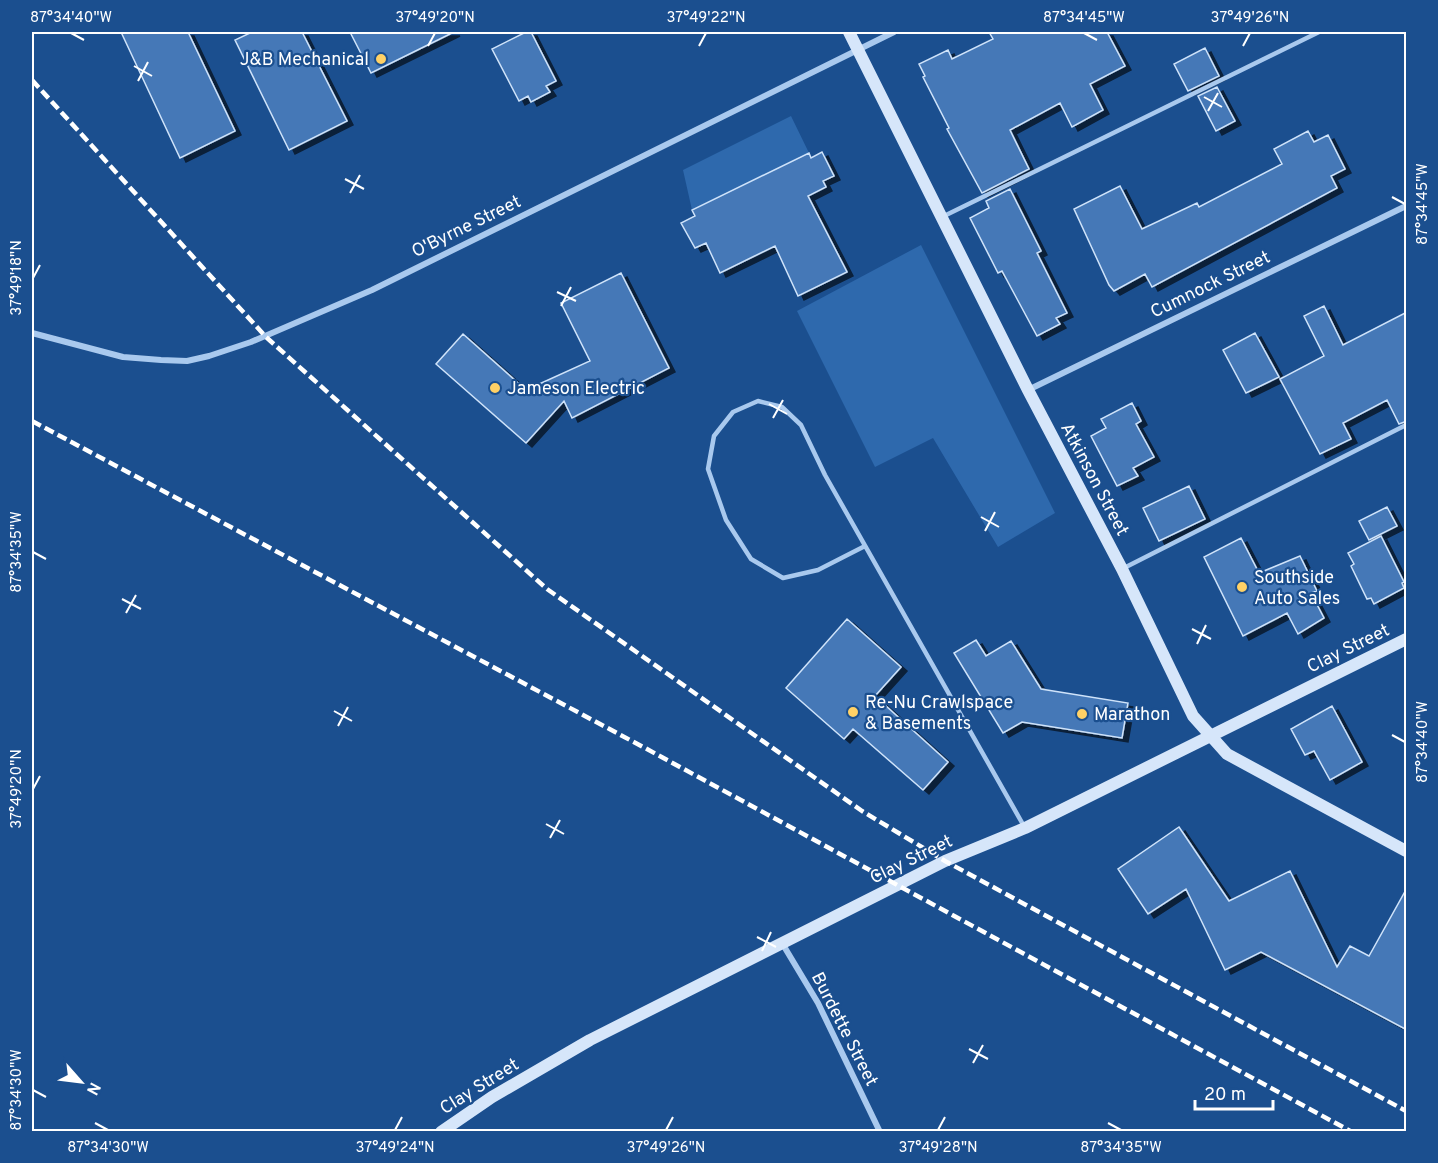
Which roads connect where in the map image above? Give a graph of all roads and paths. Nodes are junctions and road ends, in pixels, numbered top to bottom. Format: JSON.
{"nodes":[{"id":1,"x":849,"y":32,"type":"edge"},
{"id":2,"x":894,"y":32,"type":"edge"},
{"id":3,"x":1319,"y":32,"type":"edge"},
{"id":4,"x":858,"y":50,"type":"junction"},
{"id":5,"x":1407,"y":206,"type":"edge"},
{"id":6,"x":942,"y":218,"type":"junction"},
{"id":7,"x":32,"y":333,"type":"edge"},
{"id":8,"x":1028,"y":390,"type":"junction"},
{"id":9,"x":1407,"y":425,"type":"edge"},
{"id":10,"x":865,"y":546,"type":"junction"},
{"id":11,"x":1122,"y":569,"type":"junction"},
{"id":12,"x":1407,"y":639,"type":"edge"},
{"id":13,"x":1211,"y":737,"type":"junction"},
{"id":14,"x":1025,"y":828,"type":"junction"},
{"id":15,"x":1407,"y":851,"type":"edge"},
{"id":16,"x":781,"y":942,"type":"junction"},
{"id":17,"x":441,"y":1131,"type":"edge"},
{"id":18,"x":880,"y":1131,"type":"edge"}],
"edges":[{"from":1,"to":4,"type":"street","name":"Atkinson Street"},
{"from":2,"to":4,"type":"street","name":"O'Byrne Street"},
{"from":3,"to":6,"type":"lane"},
{"from":4,"to":6,"type":"street","name":"Atkinson Street"},
{"from":4,"to":7,"type":"street","name":"O'Byrne Street"},
{"from":5,"to":8,"type":"street","name":"Cumnock Street"},
{"from":6,"to":8,"type":"street","name":"Atkinson Street"},
{"from":8,"to":11,"type":"street","name":"Atkinson Street"},
{"from":9,"to":11,"type":"lane"},
{"from":10,"to":10,"type":"lane"},
{"from":10,"to":14,"type":"lane"},
{"from":11,"to":13,"type":"street","name":"Atkinson Street"},
{"from":12,"to":13,"type":"street","name":"Clay Street"},
{"from":13,"to":14,"type":"street","name":"Clay Street"},
{"from":13,"to":15,"type":"street","name":"Atkinson Street"},
{"from":14,"to":16,"type":"street","name":"Clay Street"},
{"from":16,"to":17,"type":"street","name":"Clay Street"},
{"from":16,"to":18,"type":"street","name":"Burdette Street"}]}
